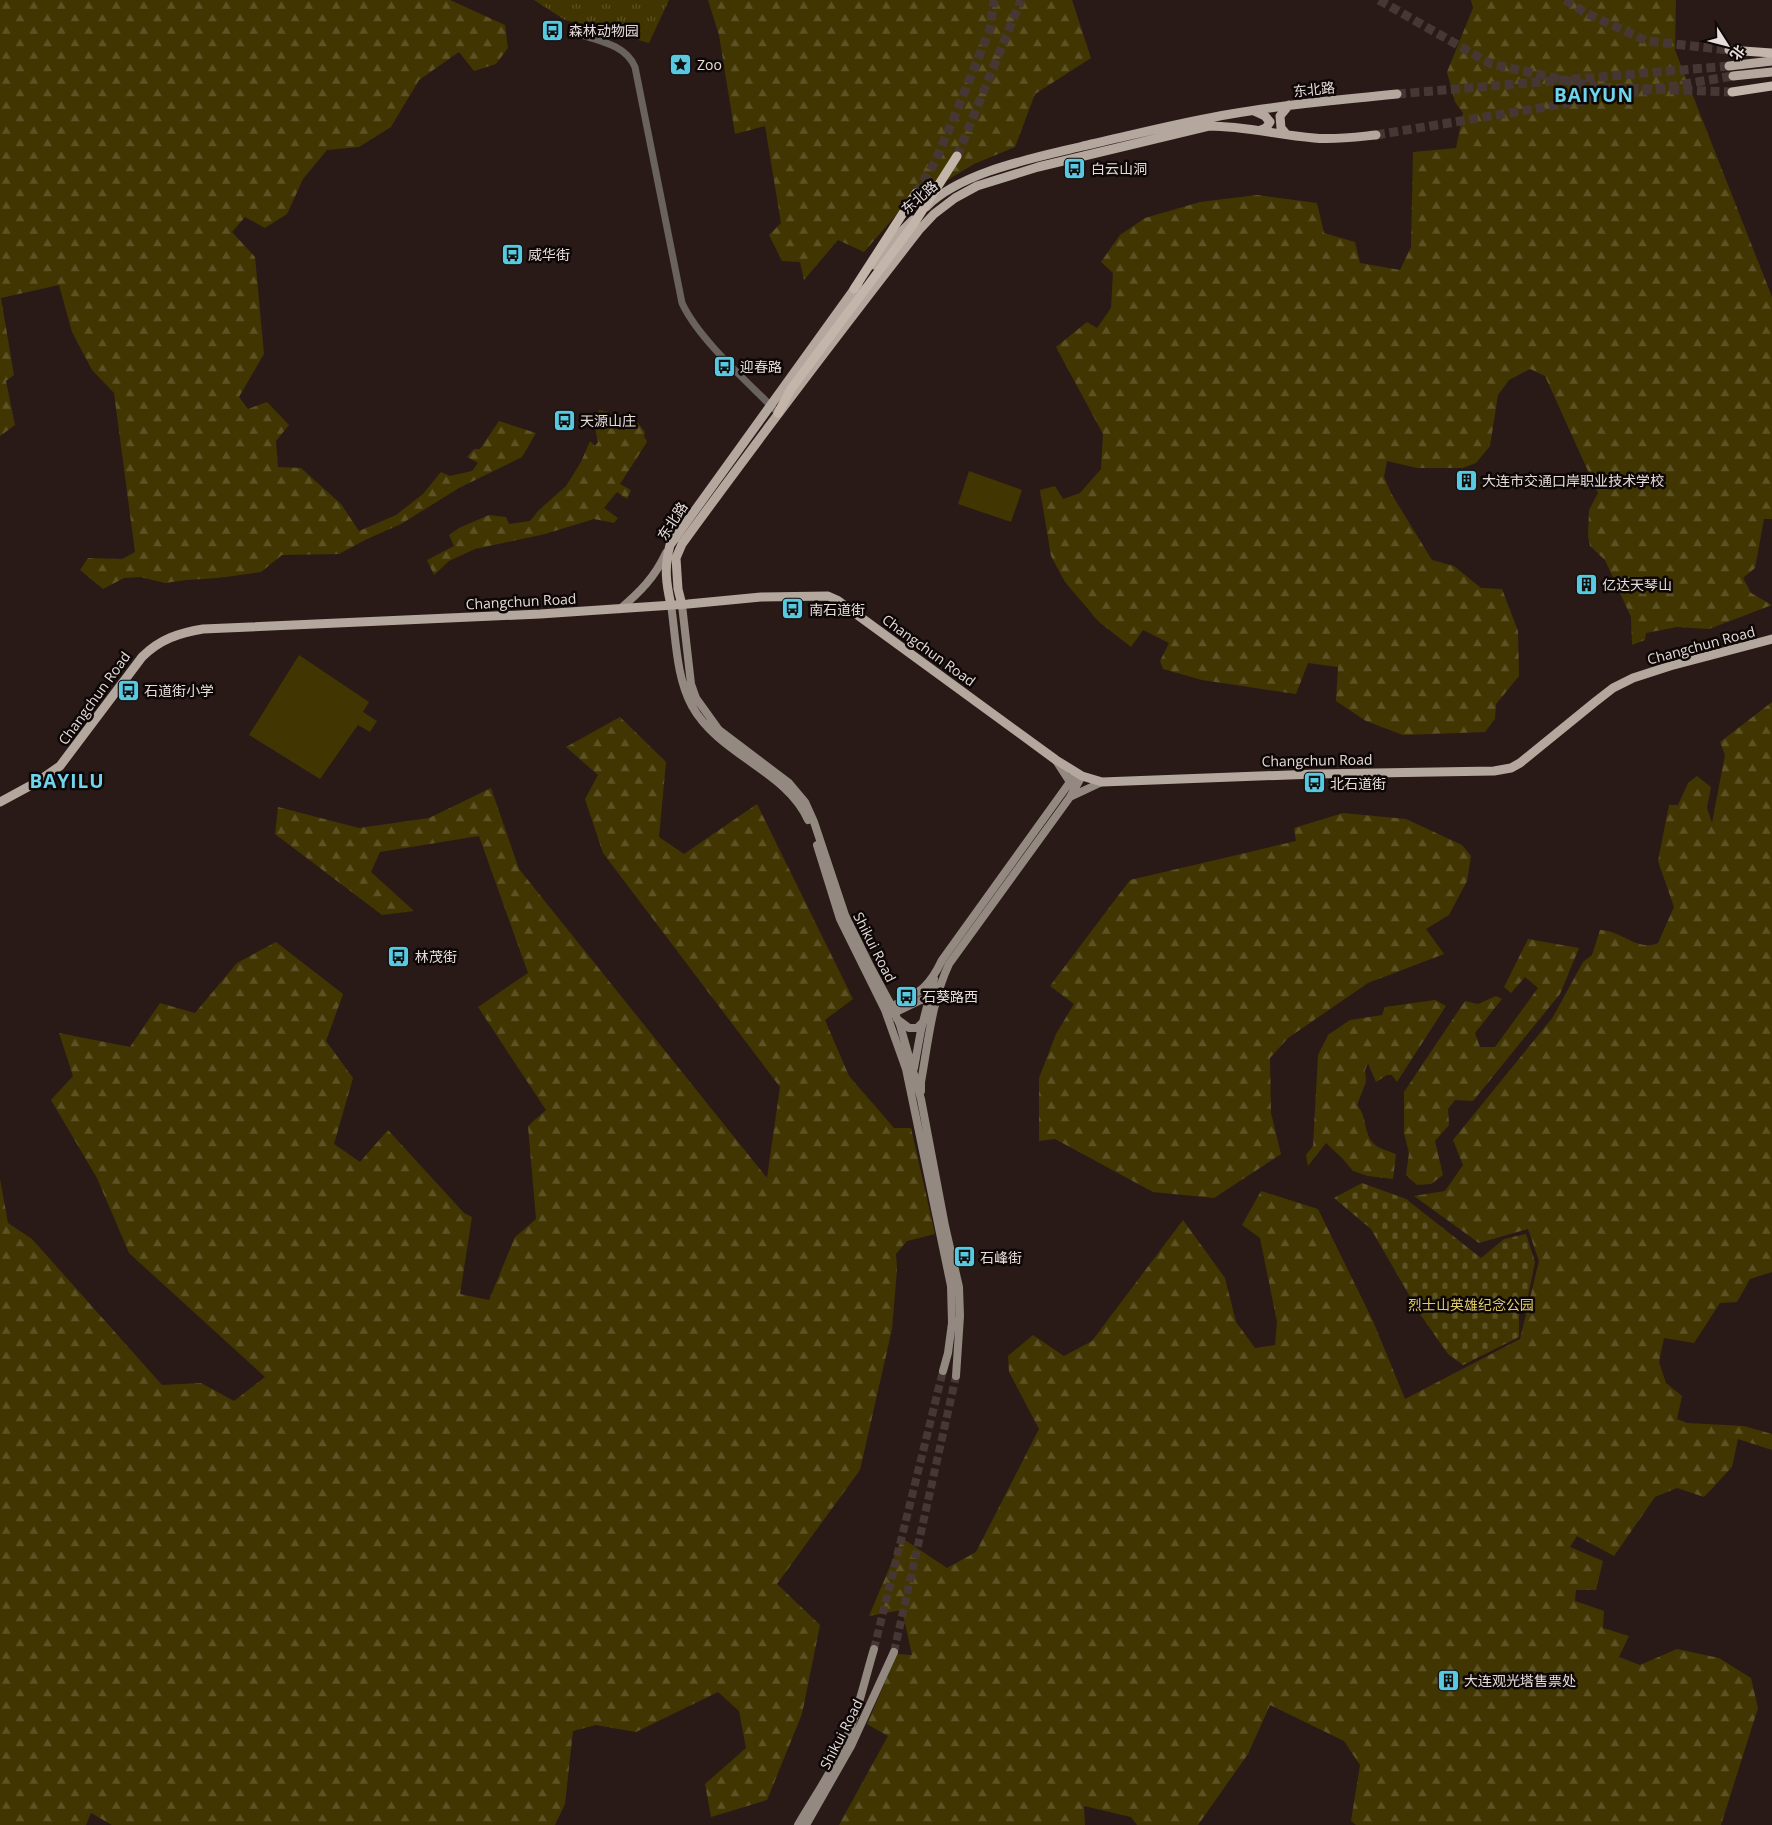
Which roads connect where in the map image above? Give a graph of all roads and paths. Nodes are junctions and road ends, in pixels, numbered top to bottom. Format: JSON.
{"nodes":[{"id":1,"x":572,"y":32,"type":"dead end"},
{"id":2,"x":1729,"y":50,"type":"tunnel mouth"},
{"id":3,"x":1772,"y":53,"type":"edge"},
{"id":4,"x":1772,"y":61,"type":"edge"},
{"id":5,"x":1729,"y":66,"type":"tunnel mouth"},
{"id":6,"x":1772,"y":72,"type":"edge"},
{"id":7,"x":1734,"y":76,"type":"tunnel mouth"},
{"id":8,"x":1772,"y":86,"type":"edge"},
{"id":9,"x":1732,"y":92,"type":"tunnel mouth"},
{"id":10,"x":1397,"y":94,"type":"tunnel mouth"},
{"id":11,"x":1290,"y":105,"type":"junction"},
{"id":12,"x":1253,"y":111,"type":"junction"},
{"id":13,"x":1261,"y":130,"type":"junction"},
{"id":14,"x":1286,"y":134,"type":"junction"},
{"id":15,"x":1376,"y":135,"type":"tunnel mouth"},
{"id":16,"x":957,"y":156,"type":"tunnel mouth"},
{"id":17,"x":916,"y":193,"type":"tunnel mouth"},
{"id":18,"x":854,"y":289,"type":"junction"},
{"id":19,"x":770,"y":405,"type":"junction"},
{"id":20,"x":778,"y":413,"type":"junction"},
{"id":21,"x":670,"y":545,"type":"junction"},
{"id":22,"x":672,"y":605,"type":"junction"},
{"id":23,"x":682,"y":605,"type":"junction"},
{"id":24,"x":620,"y":608,"type":"junction"},
{"id":25,"x":1772,"y":639,"type":"edge"},
{"id":26,"x":1056,"y":760,"type":"junction"},
{"id":27,"x":1078,"y":774,"type":"junction"},
{"id":28,"x":1070,"y":782,"type":"junction"},
{"id":29,"x":1102,"y":782,"type":"junction"},
{"id":30,"x":1070,"y":797,"type":"junction"},
{"id":31,"x":0,"y":802,"type":"edge"},
{"id":32,"x":935,"y":975,"type":"junction"},
{"id":33,"x":928,"y":1002,"type":"junction"},
{"id":34,"x":892,"y":1013,"type":"junction"},
{"id":35,"x":923,"y":1022,"type":"junction"},
{"id":36,"x":913,"y":1071,"type":"junction"},
{"id":37,"x":912,"y":1094,"type":"junction"},
{"id":38,"x":921,"y":1099,"type":"junction"},
{"id":39,"x":943,"y":1371,"type":"tunnel mouth"},
{"id":40,"x":956,"y":1376,"type":"tunnel mouth"},
{"id":41,"x":874,"y":1649,"type":"tunnel mouth"},
{"id":42,"x":894,"y":1652,"type":"tunnel mouth"},
{"id":43,"x":798,"y":1825,"type":"edge"},
{"id":44,"x":806,"y":1825,"type":"edge"}],
"edges":[{"from":1,"to":19,"type":"street"},
{"from":2,"to":3,"type":"highway"},
{"from":4,"to":5,"type":"main road"},
{"from":6,"to":7,"type":"main road"},
{"from":8,"to":9,"type":"highway"},
{"from":10,"to":11,"type":"main road","name":"东北路"},
{"from":11,"to":12,"type":"main road","name":"东北路"},
{"from":11,"to":14,"type":"main road"},
{"from":12,"to":13,"type":"main road"},
{"from":12,"to":18,"type":"main road","name":"东北路"},
{"from":13,"to":14,"type":"main road","name":"东北路"},
{"from":13,"to":20,"type":"main road","name":"东北路"},
{"from":14,"to":15,"type":"main road","name":"东北路"},
{"from":16,"to":20,"type":"highway","bridge":true},
{"from":17,"to":18,"type":"highway"},
{"from":18,"to":19,"type":"main road","name":"东北路"},
{"from":19,"to":20,"type":"street"},
{"from":19,"to":21,"type":"main road","name":"东北路"},
{"from":20,"to":23,"type":"main road","name":"东北路"},
{"from":21,"to":22,"type":"main road","name":"东北路"},
{"from":21,"to":24,"type":"main road"},
{"from":22,"to":23,"type":"main road","name":"Changchun Road"},
{"from":22,"to":24,"type":"main road","name":"Changchun Road"},
{"from":22,"to":34,"type":"main road","name":"Shikui Road"},
{"from":23,"to":26,"type":"main road","name":"Changchun Road"},
{"from":23,"to":34,"type":"main road","name":"Shikui Road"},
{"from":24,"to":31,"type":"main road","name":"Changchun Road"},
{"from":25,"to":29,"type":"main road","name":"Changchun Road"},
{"from":26,"to":27,"type":"main road","name":"Changchun Road"},
{"from":26,"to":28,"type":"main road"},
{"from":27,"to":28,"type":"main road"},
{"from":27,"to":29,"type":"main road","name":"Changchun Road"},
{"from":27,"to":30,"type":"main road"},
{"from":28,"to":32,"type":"main road"},
{"from":29,"to":30,"type":"main road"},
{"from":30,"to":38,"type":"main road"},
{"from":32,"to":33,"type":"main road"},
{"from":32,"to":34,"type":"main road"},
{"from":33,"to":34,"type":"main road"},
{"from":33,"to":35,"type":"main road"},
{"from":34,"to":35,"type":"main road"},
{"from":34,"to":36,"type":"main road","name":"Shikui Road"},
{"from":34,"to":37,"type":"main road","name":"Shikui Road"},
{"from":35,"to":36,"type":"main road"},
{"from":36,"to":37,"type":"main road"},
{"from":36,"to":38,"type":"main road","name":"Shikui Road"},
{"from":37,"to":39,"type":"main road","name":"Shikui Road"},
{"from":38,"to":40,"type":"main road","name":"Shikui Road"},
{"from":41,"to":43,"type":"main road"},
{"from":42,"to":44,"type":"main road","name":"Shikui Road"}]}
